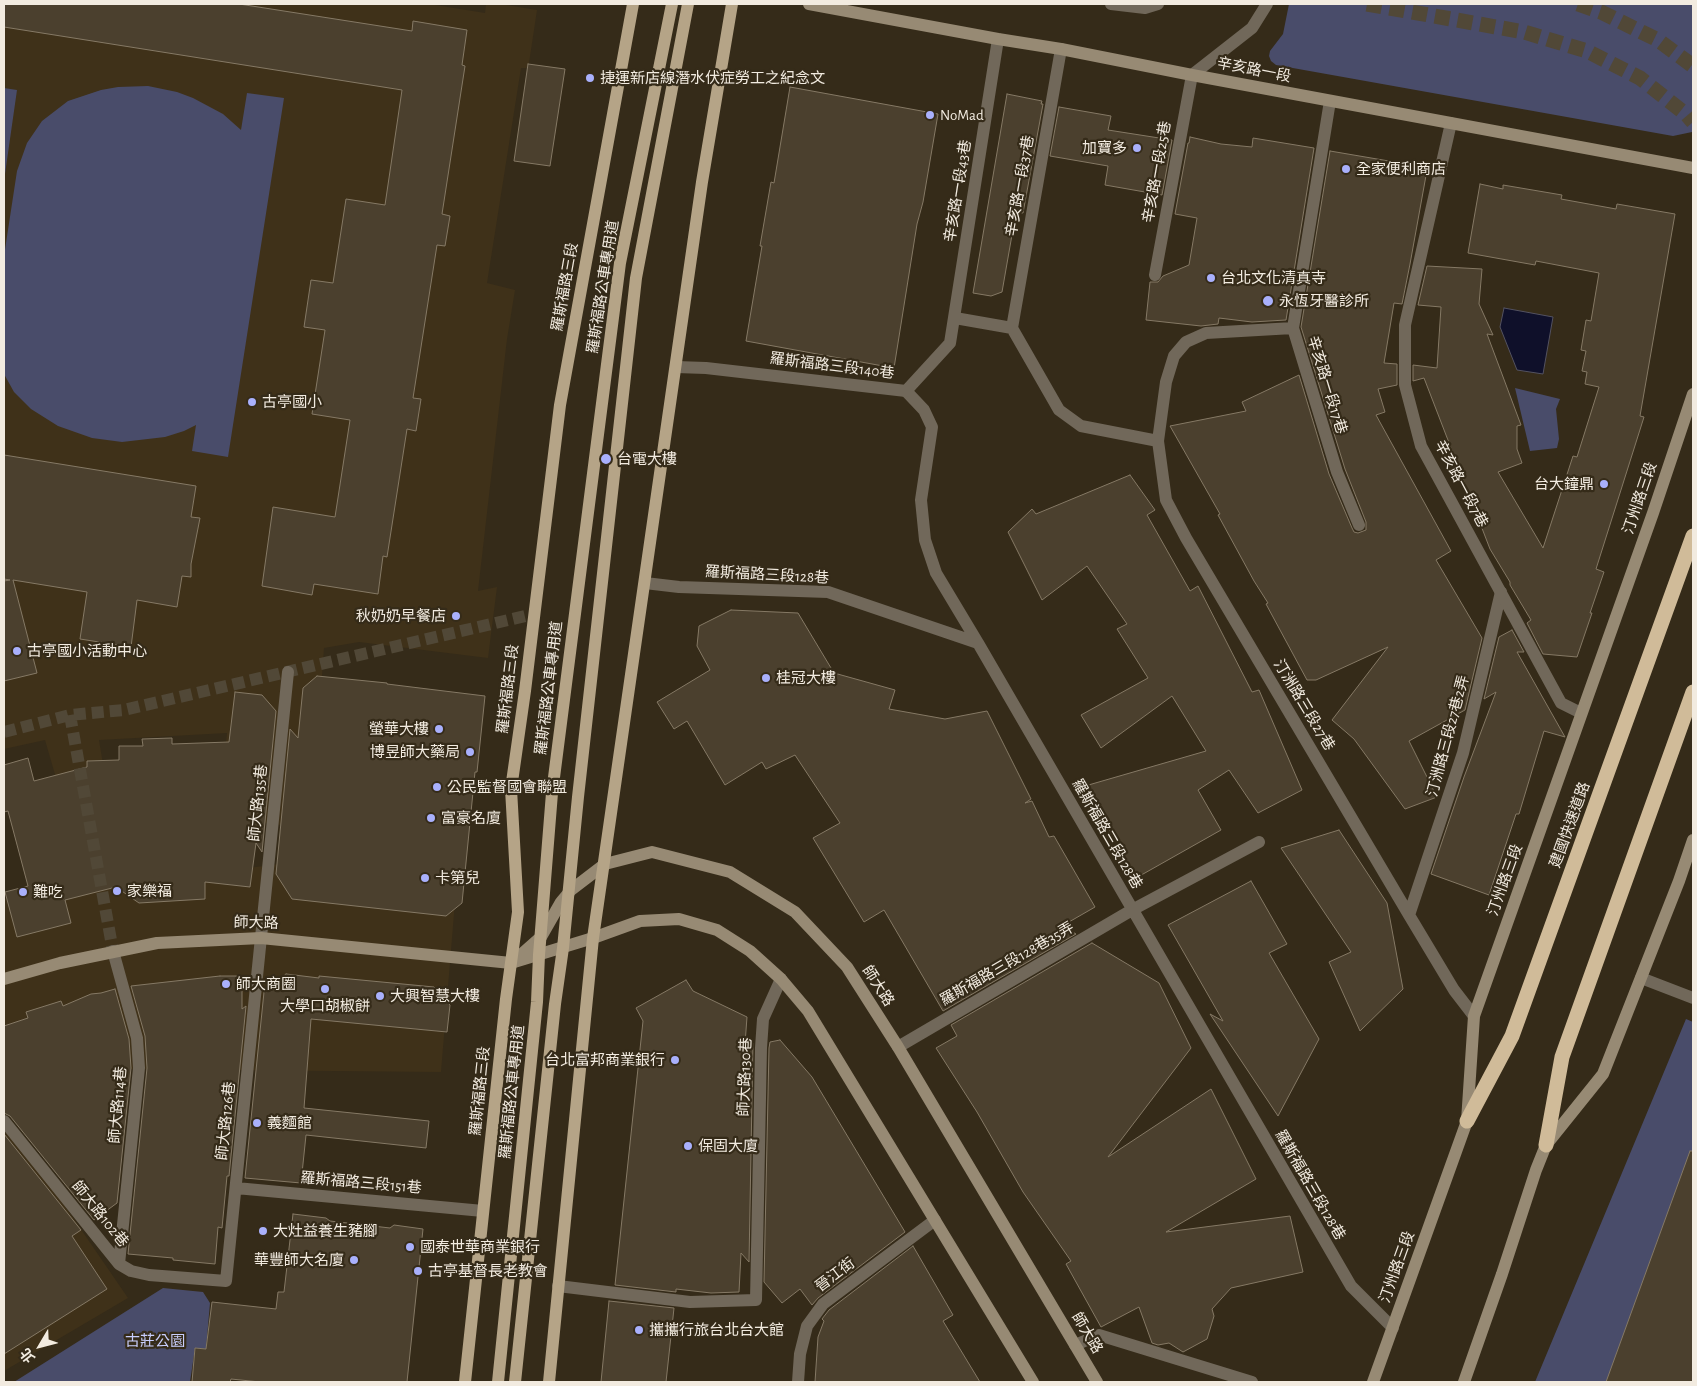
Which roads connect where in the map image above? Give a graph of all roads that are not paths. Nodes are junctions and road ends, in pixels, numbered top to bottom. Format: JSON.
{"nodes":[{"id":1,"x":633,"y":4,"type":"edge"},
{"id":2,"x":672,"y":4,"type":"edge"},
{"id":3,"x":688,"y":4,"type":"edge"},
{"id":4,"x":732,"y":4,"type":"edge"},
{"id":5,"x":809,"y":4,"type":"edge"},
{"id":6,"x":1111,"y":4,"type":"edge"},
{"id":7,"x":1158,"y":4,"type":"edge"},
{"id":8,"x":1267,"y":4,"type":"edge"},
{"id":9,"x":998,"y":39,"type":"junction"},
{"id":10,"x":1060,"y":49,"type":"junction"},
{"id":11,"x":1192,"y":75,"type":"junction"},
{"id":12,"x":1330,"y":101,"type":"junction"},
{"id":13,"x":1451,"y":123,"type":"junction"},
{"id":14,"x":1693,"y":168,"type":"edge"},
{"id":15,"x":1155,"y":275,"type":"dead end"},
{"id":16,"x":955,"y":318,"type":"junction"},
{"id":17,"x":1012,"y":328,"type":"junction"},
{"id":18,"x":1293,"y":328,"type":"junction"},
{"id":19,"x":676,"y":367,"type":"junction"},
{"id":20,"x":906,"y":391,"type":"junction"},
{"id":21,"x":1693,"y":394,"type":"edge"},
{"id":22,"x":1158,"y":441,"type":"junction"},
{"id":23,"x":1359,"y":526,"type":"dead end"},
{"id":24,"x":1693,"y":536,"type":"edge"},
{"id":25,"x":645,"y":583,"type":"junction"},
{"id":26,"x":1501,"y":592,"type":"junction"},
{"id":27,"x":978,"y":644,"type":"junction"},
{"id":28,"x":288,"y":672,"type":"dead end"},
{"id":29,"x":1693,"y":692,"type":"edge"},
{"id":30,"x":1581,"y":713,"type":"junction"},
{"id":31,"x":1693,"y":840,"type":"edge"},
{"id":32,"x":1259,"y":842,"type":"dead end"},
{"id":33,"x":605,"y":864,"type":"junction"},
{"id":34,"x":568,"y":893,"type":"junction"},
{"id":35,"x":1132,"y":910,"type":"junction"},
{"id":36,"x":1409,"y":915,"type":"junction"},
{"id":37,"x":541,"y":937,"type":"junction"},
{"id":38,"x":261,"y":938,"type":"junction"},
{"id":39,"x":594,"y":938,"type":"junction"},
{"id":40,"x":563,"y":948,"type":"junction"},
{"id":41,"x":113,"y":952,"type":"junction"},
{"id":42,"x":539,"y":955,"type":"junction"},
{"id":43,"x":512,"y":963,"type":"junction"},
{"id":44,"x":1641,"y":978,"type":"junction"},
{"id":45,"x":4,"y":979,"type":"edge"},
{"id":46,"x":781,"y":979,"type":"junction"},
{"id":47,"x":1693,"y":998,"type":"edge"},
{"id":48,"x":1474,"y":1016,"type":"junction"},
{"id":49,"x":898,"y":1047,"type":"junction"},
{"id":50,"x":4,"y":1121,"type":"edge"},
{"id":51,"x":1467,"y":1121,"type":"junction"},
{"id":52,"x":1546,"y":1145,"type":"junction"},
{"id":53,"x":236,"y":1188,"type":"junction"},
{"id":54,"x":483,"y":1211,"type":"junction"},
{"id":55,"x":935,"y":1220,"type":"junction"},
{"id":56,"x":119,"y":1264,"type":"junction"},
{"id":57,"x":199,"y":1278,"type":"joint"},
{"id":58,"x":558,"y":1286,"type":"junction"},
{"id":59,"x":1392,"y":1328,"type":"junction"},
{"id":60,"x":1075,"y":1345,"type":"junction"},
{"id":61,"x":465,"y":1382,"type":"edge"},
{"id":62,"x":498,"y":1382,"type":"edge"},
{"id":63,"x":515,"y":1382,"type":"edge"},
{"id":64,"x":549,"y":1382,"type":"edge"},
{"id":65,"x":798,"y":1382,"type":"edge"},
{"id":66,"x":1033,"y":1382,"type":"edge"},
{"id":67,"x":1097,"y":1382,"type":"edge"},
{"id":68,"x":1252,"y":1382,"type":"edge"},
{"id":69,"x":1373,"y":1382,"type":"edge"},
{"id":70,"x":1464,"y":1382,"type":"edge"}],
"edges":[{"from":1,"to":43,"type":"main road","name":"羅斯福路三段"},
{"from":2,"to":37,"type":"main road","name":"羅斯福路公車專用道"},
{"from":3,"to":34,"type":"main road","name":"羅斯福路公車專用道"},
{"from":4,"to":19,"type":"main road"},
{"from":5,"to":9,"type":"main road","name":"辛亥路一段"},
{"from":6,"to":7,"type":"street"},
{"from":8,"to":11,"type":"street"},
{"from":9,"to":10,"type":"main road","name":"辛亥路一段"},
{"from":9,"to":16,"type":"street","name":"辛亥路一段43巷"},
{"from":10,"to":11,"type":"main road","name":"辛亥路一段"},
{"from":10,"to":17,"type":"street","name":"辛亥路一段37巷"},
{"from":11,"to":12,"type":"main road","name":"辛亥路一段"},
{"from":11,"to":15,"type":"street","name":"辛亥路一段25巷"},
{"from":12,"to":13,"type":"main road","name":"辛亥路一段"},
{"from":12,"to":18,"type":"street","name":"辛亥路一段17巷"},
{"from":13,"to":14,"type":"main road","name":"辛亥路一段"},
{"from":13,"to":26,"type":"street","name":"辛亥路一段7巷"},
{"from":16,"to":17,"type":"street"},
{"from":16,"to":20,"type":"street","name":"羅斯福路三段140巷"},
{"from":17,"to":22,"type":"street"},
{"from":18,"to":22,"type":"street","name":"汀洲路三段27巷"},
{"from":18,"to":23,"type":"street","name":"辛亥路一段17巷"},
{"from":19,"to":20,"type":"street","name":"羅斯福路三段140巷"},
{"from":19,"to":25,"type":"main road"},
{"from":20,"to":27,"type":"street"},
{"from":21,"to":30,"type":"main road","name":"汀州路三段"},
{"from":22,"to":36,"type":"street","name":"汀洲路三段27巷"},
{"from":24,"to":51,"type":"highway","name":"建國快速道路"},
{"from":25,"to":27,"type":"street","name":"羅斯福路三段128巷"},
{"from":25,"to":33,"type":"main road"},
{"from":26,"to":30,"type":"street","name":"辛亥路一段7巷"},
{"from":26,"to":36,"type":"street","name":"汀洲路三段27巷2弄"},
{"from":27,"to":35,"type":"street","name":"羅斯福路三段128巷"},
{"from":28,"to":38,"type":"street","name":"師大路135巷"},
{"from":29,"to":52,"type":"highway"},
{"from":30,"to":48,"type":"main road","name":"汀州路三段"},
{"from":31,"to":44,"type":"main road"},
{"from":32,"to":35,"type":"street","name":"羅斯福路三段128巷35弄"},
{"from":33,"to":34,"type":"main road","name":"師大路"},
{"from":33,"to":39,"type":"main road"},
{"from":33,"to":49,"type":"main road","name":"師大路"},
{"from":34,"to":37,"type":"main road","name":"師大路"},
{"from":34,"to":40,"type":"main road","name":"羅斯福路公車專用道"},
{"from":35,"to":49,"type":"street","name":"羅斯福路三段128巷35弄"},
{"from":35,"to":59,"type":"street","name":"羅斯福路三段128巷"},
{"from":36,"to":48,"type":"street","name":"汀洲路三段27巷"},
{"from":37,"to":42,"type":"main road","name":"羅斯福路公車專用道"},
{"from":37,"to":43,"type":"main road","name":"師大路"},
{"from":38,"to":41,"type":"main road","name":"師大路"},
{"from":38,"to":43,"type":"main road","name":"師大路"},
{"from":38,"to":53,"type":"street","name":"師大路126巷"},
{"from":39,"to":40,"type":"main road","name":"師大路"},
{"from":39,"to":46,"type":"main road","name":"師大路"},
{"from":39,"to":58,"type":"main road"},
{"from":40,"to":42,"type":"main road","name":"師大路"},
{"from":40,"to":63,"type":"main road","name":"羅斯福路公車專用道"},
{"from":41,"to":45,"type":"main road","name":"師大路"},
{"from":41,"to":56,"type":"street","name":"師大路114巷"},
{"from":42,"to":43,"type":"main road","name":"師大路"},
{"from":42,"to":62,"type":"main road","name":"羅斯福路公車專用道"},
{"from":43,"to":54,"type":"main road","name":"羅斯福路三段"},
{"from":44,"to":47,"type":"street"},
{"from":44,"to":52,"type":"main road"},
{"from":46,"to":55,"type":"main road","name":"師大路"},
{"from":46,"to":58,"type":"street","name":"師大路130巷"},
{"from":48,"to":51,"type":"main road","name":"汀州路三段"},
{"from":49,"to":60,"type":"main road","name":"師大路"},
{"from":50,"to":56,"type":"street","name":"師大路102巷"},
{"from":51,"to":59,"type":"main road","name":"汀州路三段"},
{"from":52,"to":70,"type":"main road"},
{"from":53,"to":54,"type":"street","name":"羅斯福路三段151巷"},
{"from":53,"to":57,"type":"street","name":"師大路126巷"},
{"from":54,"to":61,"type":"main road","name":"羅斯福路三段"},
{"from":55,"to":65,"type":"street","name":"晉江街"},
{"from":55,"to":66,"type":"main road","name":"師大路"},
{"from":56,"to":57,"type":"street","name":"師大路102巷"},
{"from":58,"to":64,"type":"main road"},
{"from":59,"to":69,"type":"main road","name":"汀州路三段"},
{"from":60,"to":67,"type":"main road","name":"師大路"},
{"from":60,"to":68,"type":"street"}]}
